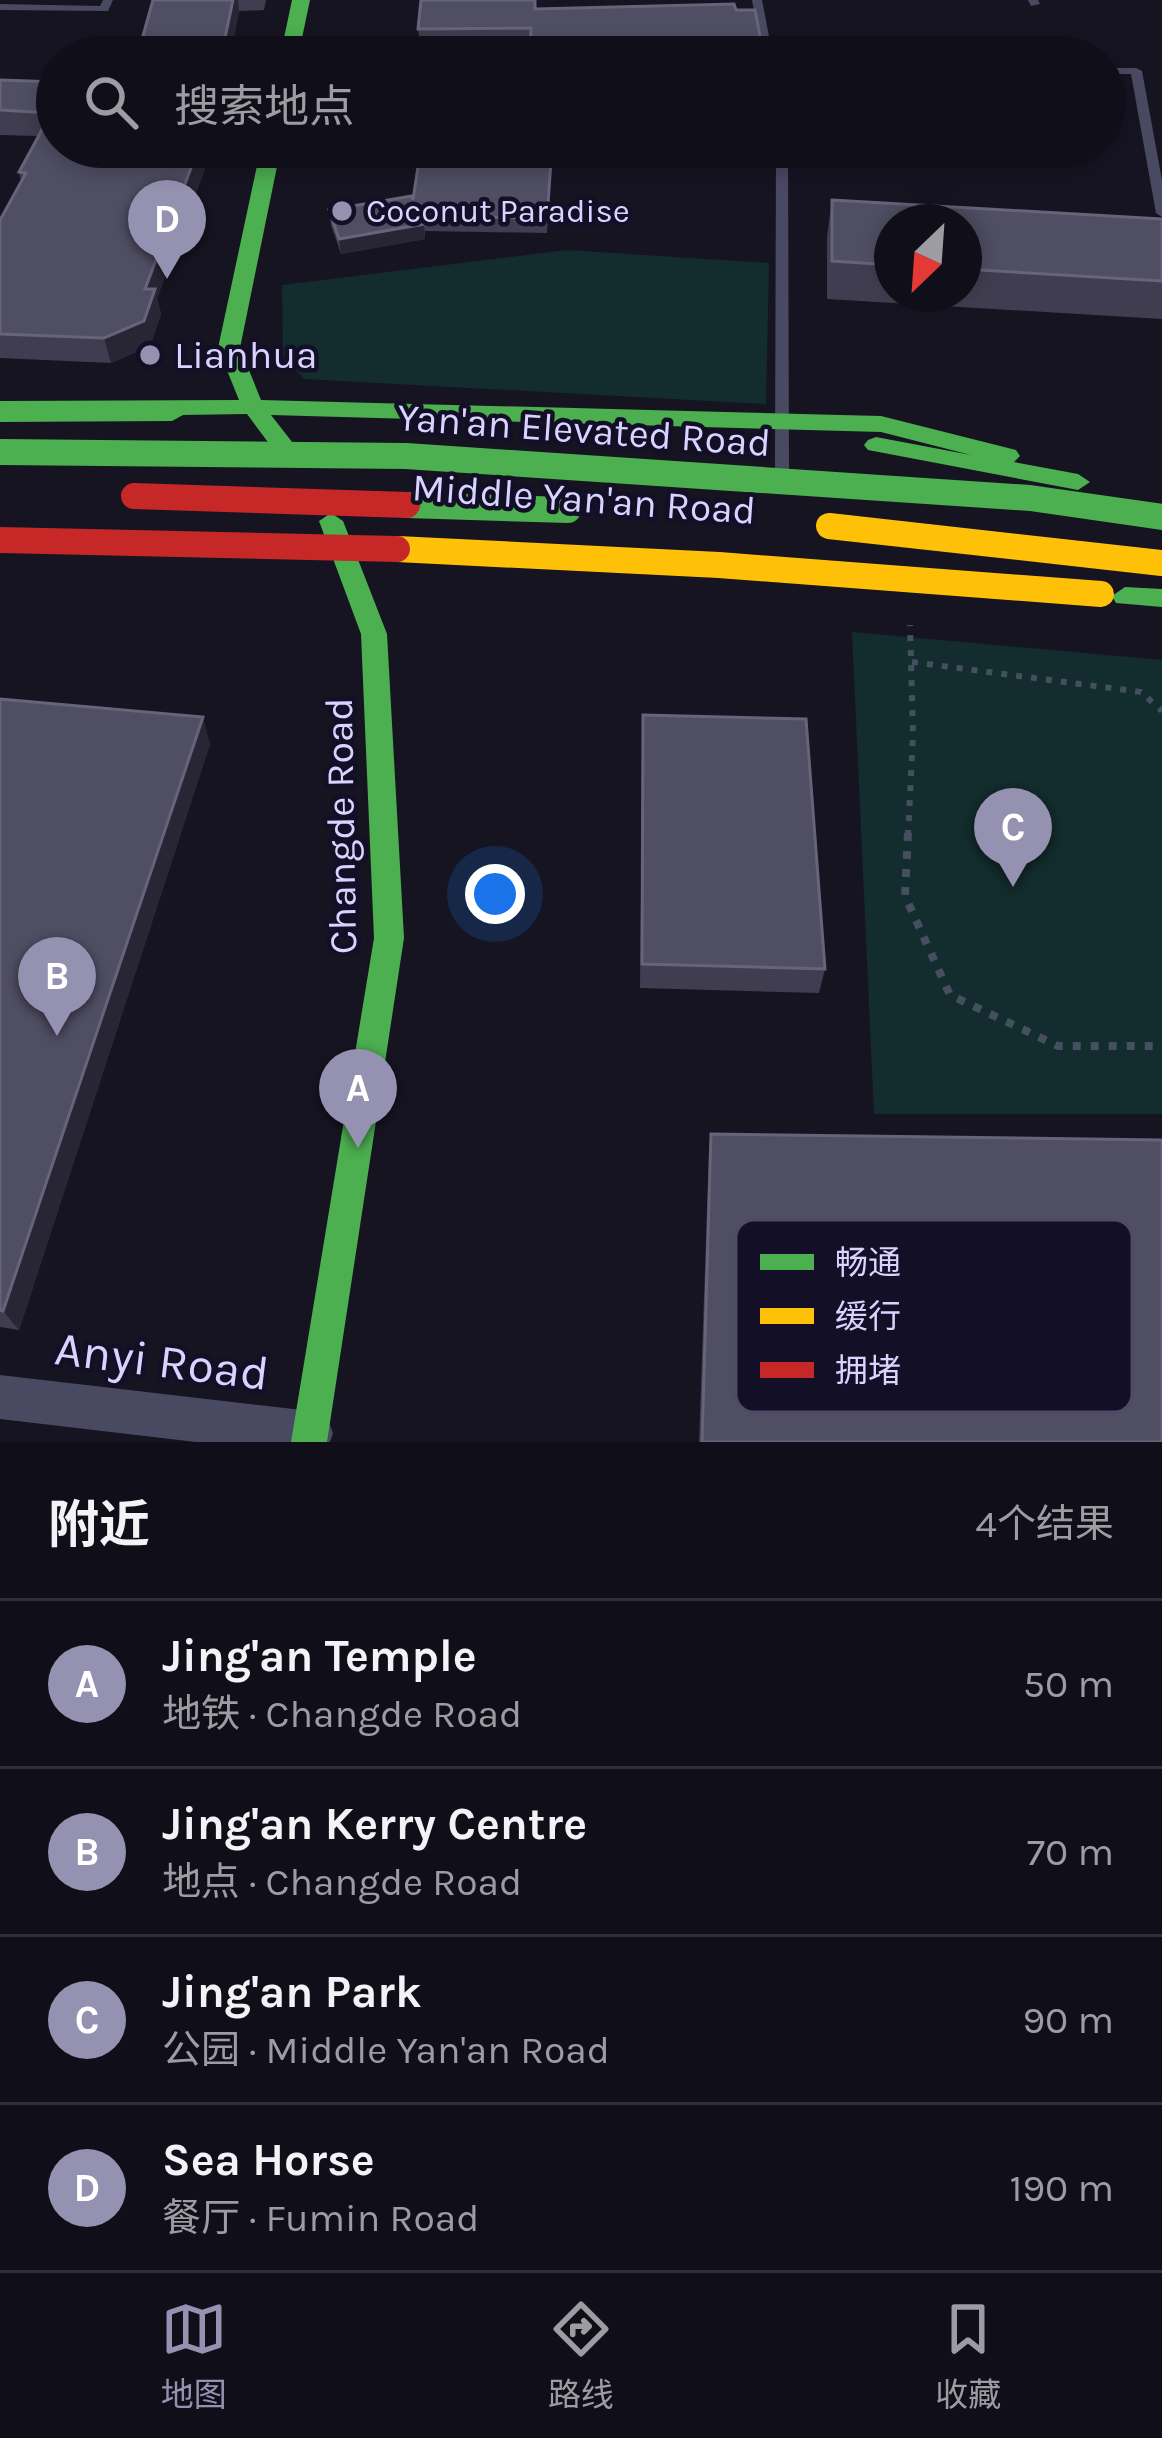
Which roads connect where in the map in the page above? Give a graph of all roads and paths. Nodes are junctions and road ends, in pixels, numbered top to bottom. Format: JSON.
{"nodes":[{"id":1,"x":108,"y":0,"type":"edge"},
{"id":2,"x":301,"y":0,"type":"edge"},
{"id":3,"x":758,"y":0,"type":"edge"},
{"id":4,"x":0,"y":7,"type":"edge"},
{"id":5,"x":293,"y":36,"type":"edge"},
{"id":6,"x":764,"y":36,"type":"edge"},
{"id":7,"x":1126,"y":71,"type":"edge"},
{"id":8,"x":267,"y":168,"type":"edge"},
{"id":9,"x":782,"y":168,"type":"edge"},
{"id":10,"x":1162,"y":213,"type":"edge"},
{"id":11,"x":253,"y":407,"type":"junction"},
{"id":12,"x":0,"y":411,"type":"edge"},
{"id":13,"x":782,"y":420,"type":"junction"},
{"id":14,"x":281,"y":441,"type":"junction"},
{"id":15,"x":0,"y":448,"type":"edge"},
{"id":16,"x":782,"y":469,"type":"junction"},
{"id":17,"x":101,"y":496,"type":"dead end"},
{"id":18,"x":1162,"y":497,"type":"edge"},
{"id":19,"x":588,"y":511,"type":"dead end"},
{"id":20,"x":1162,"y":517,"type":"edge"},
{"id":21,"x":332,"y":523,"type":"junction"},
{"id":22,"x":0,"y":524,"type":"edge"},
{"id":23,"x":800,"y":524,"type":"dead end"},
{"id":24,"x":0,"y":540,"type":"edge"},
{"id":25,"x":0,"y":551,"type":"edge"},
{"id":26,"x":344,"y":552,"type":"junction"},
{"id":27,"x":1162,"y":562,"type":"edge"},
{"id":28,"x":909,"y":585,"type":"junction"},
{"id":29,"x":1162,"y":594,"type":"edge"},
{"id":30,"x":1162,"y":615,"type":"edge"},
{"id":31,"x":912,"y":662,"type":"junction"},
{"id":32,"x":1162,"y":711,"type":"edge"},
{"id":33,"x":1162,"y":1046,"type":"edge"},
{"id":34,"x":0,"y":1397,"type":"edge"},
{"id":35,"x":310,"y":1437,"type":"edge"}],
"edges":[{"from":1,"to":4,"type":"lane"},
{"from":2,"to":5,"type":"main road"},
{"from":3,"to":6,"type":"lane"},
{"from":7,"to":10,"type":"lane"},
{"from":8,"to":11,"type":"main road","name":"Changde Road"},
{"from":9,"to":13,"type":"lane"},
{"from":11,"to":12,"type":"main road"},
{"from":11,"to":13,"type":"main road"},
{"from":11,"to":14,"type":"main road","name":"Changde Road"},
{"from":12,"to":18,"type":"main road"},
{"from":13,"to":16,"type":"lane"},
{"from":13,"to":18,"type":"main road"},
{"from":14,"to":15,"type":"main road","name":"Middle Yan'an Road"},
{"from":14,"to":16,"type":"main road","name":"Middle Yan'an Road"},
{"from":14,"to":21,"type":"main road","name":"Changde Road"},
{"from":15,"to":20,"type":"main road","name":"Yan'an Elevated Road","bridge":true},
{"from":16,"to":18,"type":"main road","name":"Middle Yan'an Road"},
{"from":17,"to":19,"type":"main road","name":"Yan'an Elevated Road","bridge":true},
{"from":21,"to":22,"type":"main road","name":"Middle Yan'an Road"},
{"from":21,"to":26,"type":"main road","name":"Changde Road"},
{"from":21,"to":29,"type":"main road","name":"Middle Yan'an Road"},
{"from":23,"to":27,"type":"main road","bridge":true},
{"from":24,"to":29,"type":"main road","bridge":true},
{"from":25,"to":26,"type":"main road"},
{"from":26,"to":28,"type":"main road"},
{"from":26,"to":35,"type":"main road","name":"Changde Road"},
{"from":28,"to":30,"type":"main road"},
{"from":28,"to":31,"type":"path"},
{"from":31,"to":32,"type":"path"},
{"from":31,"to":33,"type":"path"},
{"from":34,"to":35,"type":"street","name":"Anyi Road"}]}
